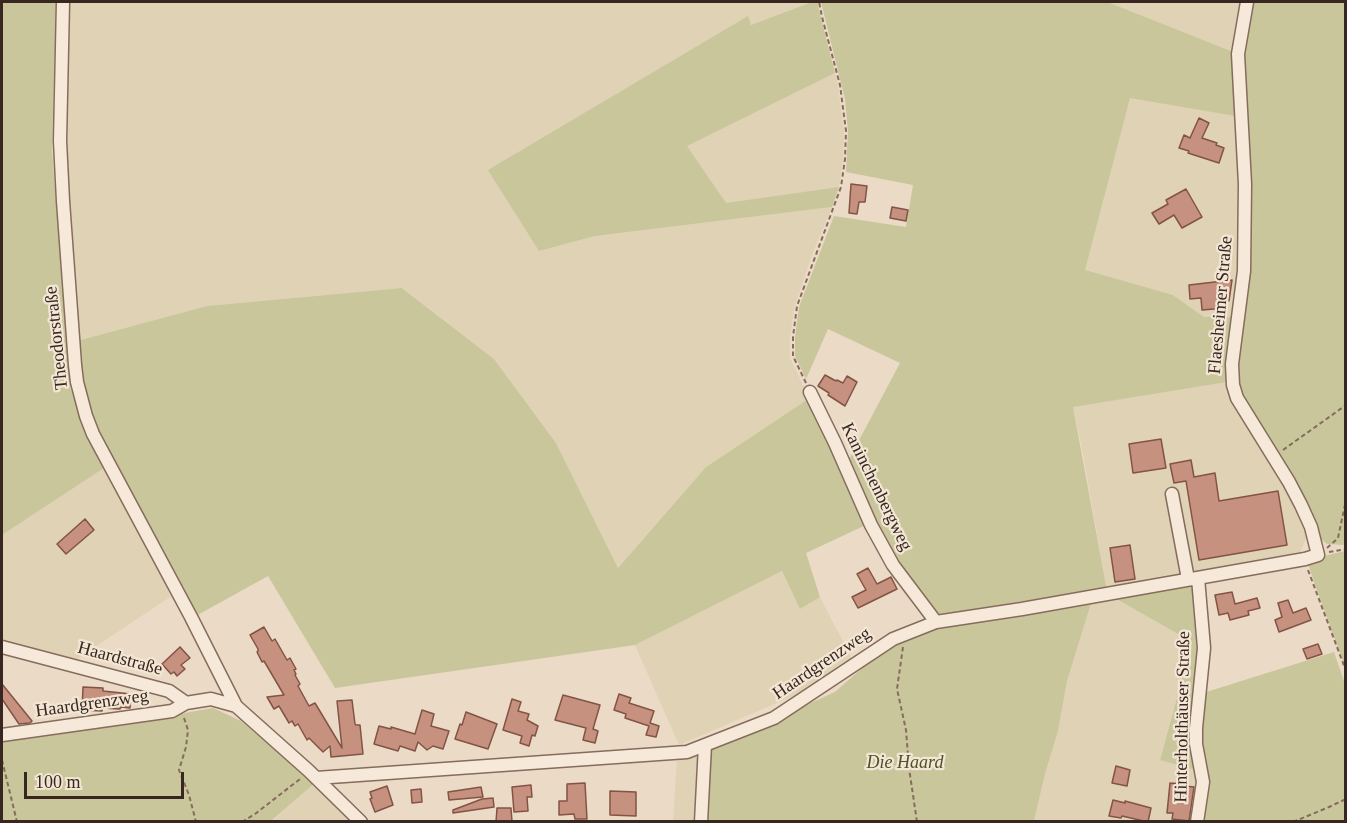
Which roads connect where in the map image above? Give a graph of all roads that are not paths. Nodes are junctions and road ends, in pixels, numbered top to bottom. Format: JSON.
{"nodes":[{"id":1,"x":63,"y":2,"type":"edge"},
{"id":2,"x":1247,"y":2,"type":"edge"},
{"id":3,"x":810,"y":392,"type":"road end"},
{"id":4,"x":1172,"y":494,"type":"dead end"},
{"id":5,"x":1318,"y":555,"type":"joint"},
{"id":6,"x":1193,"y":578,"type":"junction"},
{"id":7,"x":936,"y":622,"type":"junction"},
{"id":8,"x":2,"y":646,"type":"edge"},
{"id":9,"x":186,"y":703,"type":"junction"},
{"id":10,"x":236,"y":706,"type":"junction"},
{"id":11,"x":2,"y":735,"type":"edge"},
{"id":12,"x":705,"y":745,"type":"junction"},
{"id":13,"x":313,"y":775,"type":"junction"},
{"id":14,"x":361,"y":822,"type":"edge"},
{"id":15,"x":700,"y":822,"type":"edge"},
{"id":16,"x":1197,"y":822,"type":"edge"}],
"edges":[{"from":1,"to":10,"type":"street","name":"Theodorstraße"},
{"from":2,"to":5,"type":"street","name":"Flaesheimer Straße"},
{"from":3,"to":7,"type":"street","name":"Kaninchenbergweg"},
{"from":4,"to":6,"type":"street","name":"Hinterholthäuser Straße"},
{"from":5,"to":6,"type":"street","name":"Haardgrenzweg"},
{"from":6,"to":7,"type":"street","name":"Haardgrenzweg"},
{"from":6,"to":16,"type":"street","name":"Hinterholthäuser Straße"},
{"from":7,"to":12,"type":"street","name":"Haardgrenzweg"},
{"from":8,"to":9,"type":"street","name":"Haardstraße"},
{"from":9,"to":10,"type":"street"},
{"from":9,"to":11,"type":"street","name":"Haardgrenzweg"},
{"from":10,"to":13,"type":"street"},
{"from":12,"to":13,"type":"street","name":"Haardgrenzweg"},
{"from":12,"to":15,"type":"street"},
{"from":13,"to":14,"type":"street"}]}
